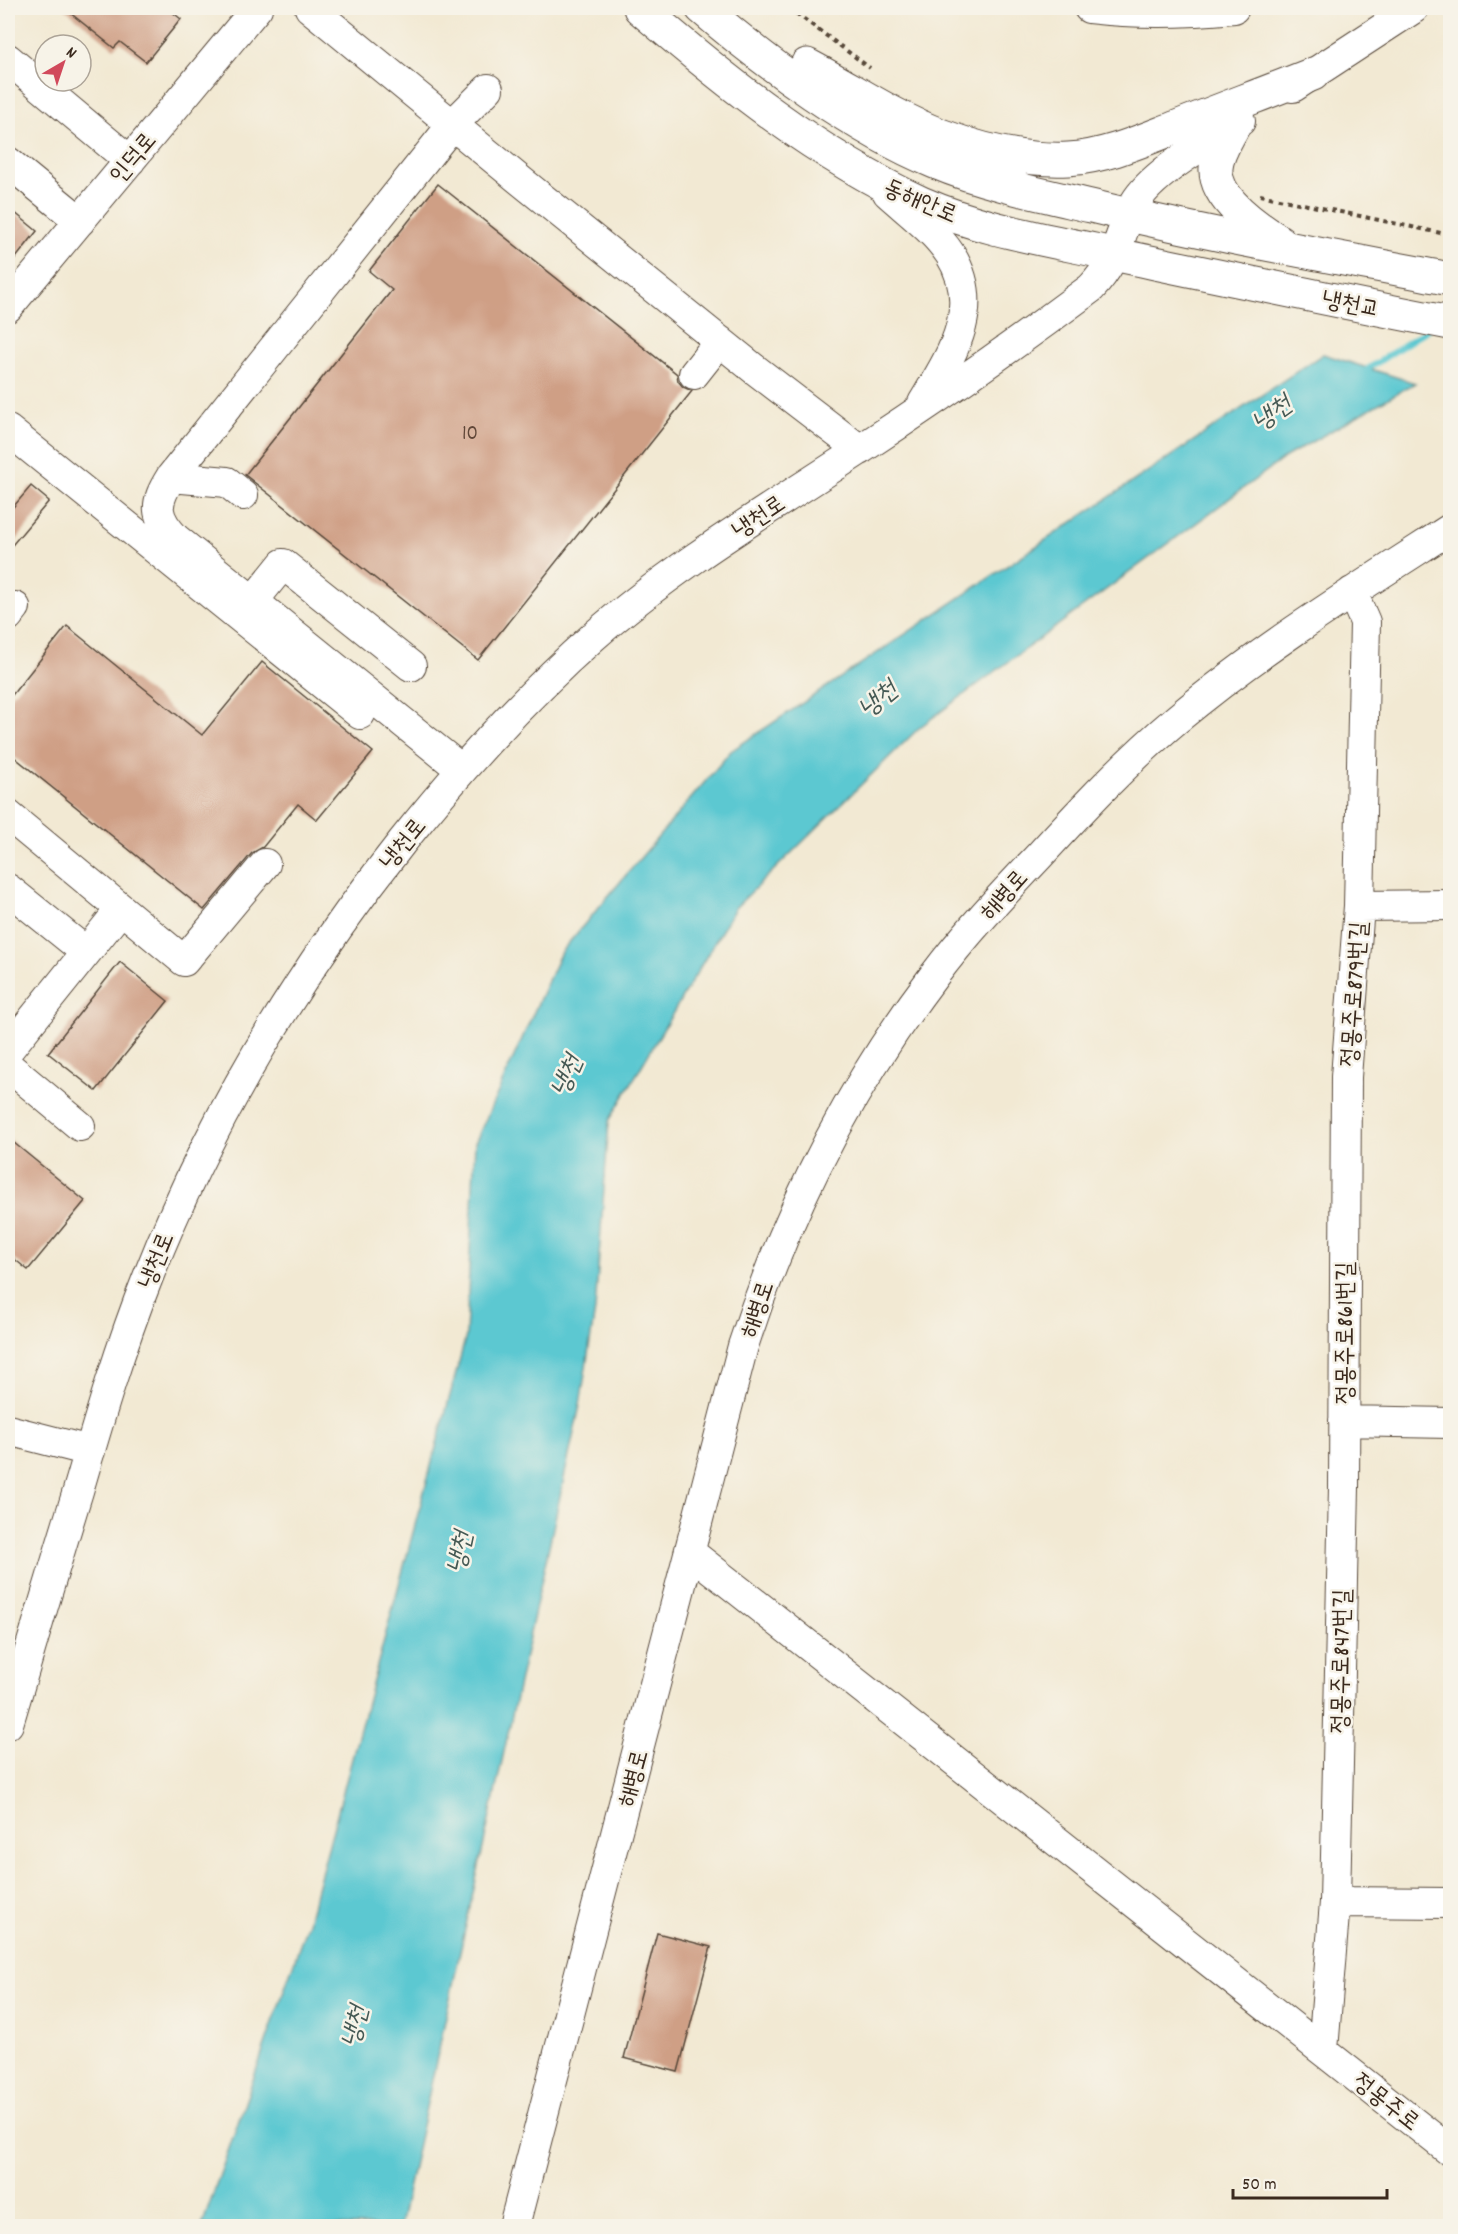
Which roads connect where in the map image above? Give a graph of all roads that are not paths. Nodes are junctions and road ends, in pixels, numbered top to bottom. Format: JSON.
{"nodes":[{"id":1,"x":257,"y":8,"type":"edge"},
{"id":2,"x":310,"y":8,"type":"edge"},
{"id":3,"x":640,"y":8,"type":"edge"},
{"id":4,"x":1089,"y":8,"type":"edge"},
{"id":5,"x":1234,"y":8,"type":"edge"},
{"id":6,"x":1414,"y":8,"type":"edge"},
{"id":7,"x":707,"y":12,"type":"edge"},
{"id":8,"x":8,"y":58,"type":"edge"},
{"id":9,"x":1313,"y":74,"type":"junction"},
{"id":10,"x":488,"y":88,"type":"dead end"},
{"id":11,"x":453,"y":124,"type":"junction"},
{"id":12,"x":1234,"y":126,"type":"junction"},
{"id":13,"x":130,"y":161,"type":"junction"},
{"id":14,"x":8,"y":162,"type":"edge"},
{"id":15,"x":870,"y":177,"type":"junction"},
{"id":16,"x":1130,"y":216,"type":"junction"},
{"id":17,"x":80,"y":221,"type":"junction"},
{"id":18,"x":1299,"y":250,"type":"junction"},
{"id":19,"x":1116,"y":254,"type":"junction"},
{"id":20,"x":1450,"y":279,"type":"edge"},
{"id":21,"x":1251,"y":283,"type":"joint"},
{"id":22,"x":8,"y":307,"type":"edge"},
{"id":23,"x":1450,"y":323,"type":"edge"},
{"id":24,"x":720,"y":341,"type":"junction"},
{"id":25,"x":694,"y":374,"type":"dead end"},
{"id":26,"x":918,"y":411,"type":"junction"},
{"id":27,"x":8,"y":430,"type":"edge"},
{"id":28,"x":860,"y":450,"type":"junction"},
{"id":29,"x":171,"y":477,"type":"junction"},
{"id":30,"x":243,"y":495,"type":"dead end"},
{"id":31,"x":1450,"y":529,"type":"edge"},
{"id":32,"x":1352,"y":592,"type":"junction"},
{"id":33,"x":254,"y":600,"type":"junction"},
{"id":34,"x":411,"y":666,"type":"dead end"},
{"id":35,"x":455,"y":778,"type":"junction"},
{"id":36,"x":8,"y":817,"type":"edge"},
{"id":37,"x":265,"y":864,"type":"dead end"},
{"id":38,"x":8,"y":889,"type":"edge"},
{"id":39,"x":1450,"y":905,"type":"edge"},
{"id":40,"x":1359,"y":906,"type":"junction"},
{"id":41,"x":121,"y":909,"type":"junction"},
{"id":42,"x":86,"y":952,"type":"junction"},
{"id":43,"x":8,"y":1050,"type":"edge"},
{"id":44,"x":8,"y":1065,"type":"edge"},
{"id":45,"x":80,"y":1126,"type":"dead end"},
{"id":46,"x":1346,"y":1138,"type":"joint"},
{"id":47,"x":1344,"y":1421,"type":"junction"},
{"id":48,"x":1450,"y":1423,"type":"edge"},
{"id":49,"x":8,"y":1430,"type":"edge"},
{"id":50,"x":90,"y":1450,"type":"junction"},
{"id":51,"x":691,"y":1553,"type":"junction"},
{"id":52,"x":8,"y":1724,"type":"edge"},
{"id":53,"x":1335,"y":1902,"type":"junction"},
{"id":54,"x":1450,"y":1903,"type":"edge"},
{"id":55,"x":1323,"y":2050,"type":"junction"},
{"id":56,"x":1450,"y":2151,"type":"edge"},
{"id":57,"x":514,"y":2226,"type":"edge"}],
"edges":[{"from":1,"to":13,"type":"street","name":"인덕로"},
{"from":2,"to":11,"type":"street"},
{"from":3,"to":15,"type":"main road","name":"동해안로"},
{"from":4,"to":5,"type":"street"},
{"from":6,"to":9,"type":"street","name":"냉천로"},
{"from":7,"to":9,"type":"main road"},
{"from":7,"to":16,"type":"main road","name":"동해안로"},
{"from":8,"to":13,"type":"street"},
{"from":9,"to":12,"type":"street","name":"냉천로"},
{"from":10,"to":11,"type":"street"},
{"from":11,"to":24,"type":"street"},
{"from":11,"to":29,"type":"street"},
{"from":12,"to":16,"type":"street","name":"냉천로"},
{"from":12,"to":18,"type":"main road"},
{"from":13,"to":17,"type":"street","name":"인덕로"},
{"from":14,"to":17,"type":"street"},
{"from":15,"to":19,"type":"main road","name":"동해안로"},
{"from":15,"to":26,"type":"street"},
{"from":16,"to":18,"type":"main road","name":"동해안로"},
{"from":16,"to":19,"type":"street","name":"냉천로"},
{"from":17,"to":22,"type":"street","name":"인덕로"},
{"from":18,"to":20,"type":"main road","name":"냉천교"},
{"from":19,"to":21,"type":"main road","name":"동해안로"},
{"from":19,"to":26,"type":"street","name":"냉천로"},
{"from":21,"to":23,"type":"main road","name":"냉천교"},
{"from":24,"to":25,"type":"street"},
{"from":24,"to":28,"type":"street"},
{"from":26,"to":28,"type":"street","name":"냉천로"},
{"from":27,"to":35,"type":"street"},
{"from":28,"to":35,"type":"street","name":"냉천로"},
{"from":29,"to":30,"type":"street"},
{"from":29,"to":33,"type":"street"},
{"from":31,"to":32,"type":"street","name":"해병로"},
{"from":32,"to":40,"type":"street"},
{"from":32,"to":51,"type":"street","name":"해병로"},
{"from":33,"to":34,"type":"street"},
{"from":33,"to":35,"type":"street"},
{"from":35,"to":50,"type":"street","name":"냉천로"},
{"from":36,"to":41,"type":"street"},
{"from":37,"to":41,"type":"street"},
{"from":38,"to":42,"type":"street"},
{"from":39,"to":40,"type":"street","name":"정몽주로879번길"},
{"from":40,"to":46,"type":"street","name":"정몽주로879번길"},
{"from":41,"to":42,"type":"street"},
{"from":42,"to":43,"type":"street"},
{"from":44,"to":45,"type":"street"},
{"from":46,"to":47,"type":"street","name":"정몽주로861번길"},
{"from":47,"to":48,"type":"street","name":"정몽주로861번길"},
{"from":47,"to":53,"type":"street","name":"정몽주로847번길"},
{"from":49,"to":50,"type":"street"},
{"from":50,"to":52,"type":"street","name":"냉천로"},
{"from":51,"to":55,"type":"street","name":"정몽주로"},
{"from":51,"to":57,"type":"street","name":"해병로"},
{"from":53,"to":54,"type":"street"},
{"from":53,"to":55,"type":"street","name":"정몽주로847번길"},
{"from":55,"to":56,"type":"street","name":"정몽주로"}]}
